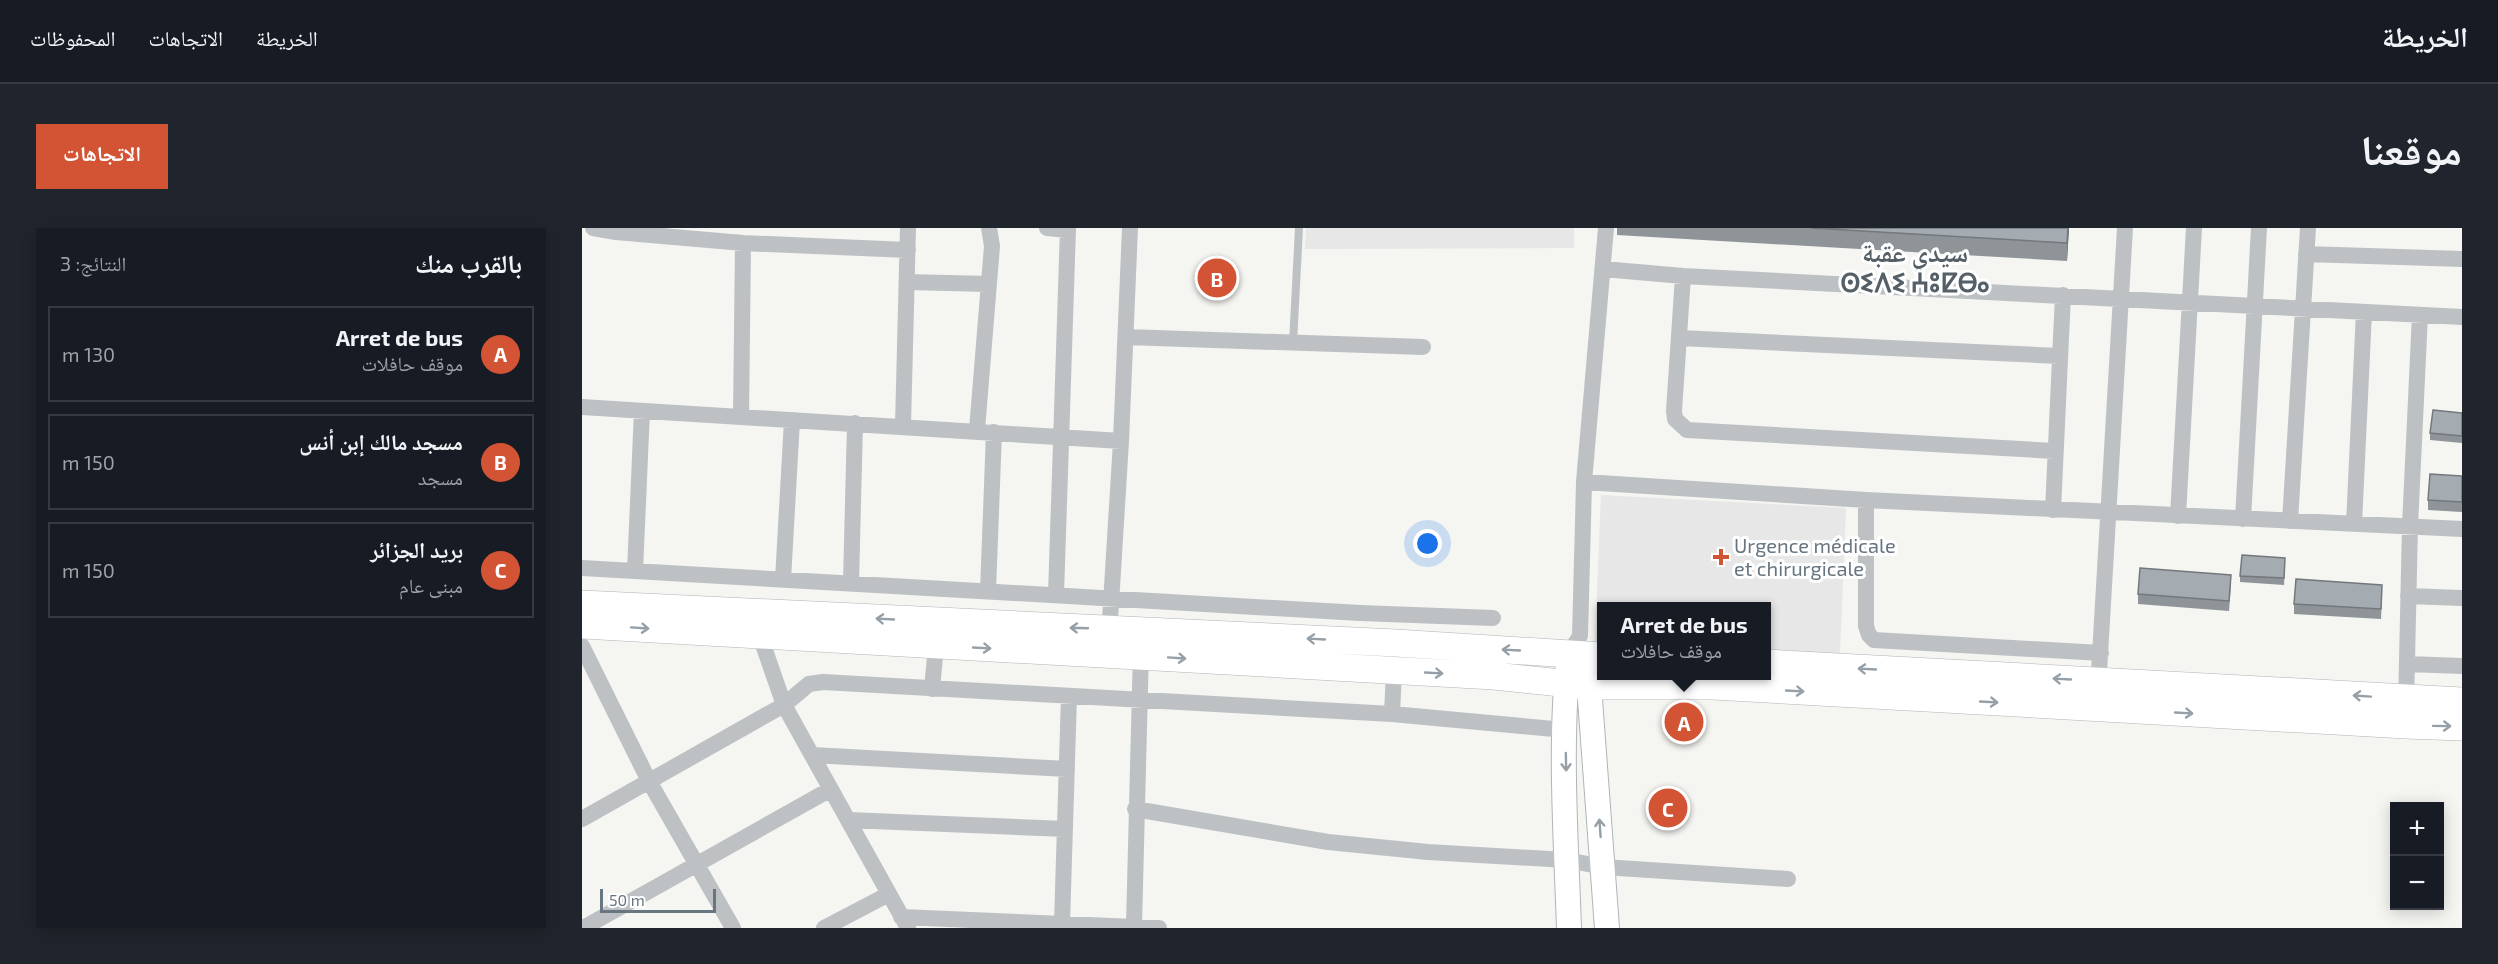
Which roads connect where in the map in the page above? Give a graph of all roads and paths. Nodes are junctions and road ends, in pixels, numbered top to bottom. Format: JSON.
{"nodes":[{"id":1,"x":594,"y":228,"type":"edge"},
{"id":2,"x":908,"y":228,"type":"edge"},
{"id":3,"x":989,"y":228,"type":"edge"},
{"id":4,"x":1047,"y":228,"type":"edge"},
{"id":5,"x":1130,"y":228,"type":"edge"},
{"id":6,"x":1299,"y":228,"type":"edge"},
{"id":7,"x":1606,"y":228,"type":"edge"},
{"id":8,"x":2125,"y":228,"type":"edge"},
{"id":9,"x":2193,"y":228,"type":"edge"},
{"id":10,"x":2259,"y":228,"type":"edge"},
{"id":11,"x":2308,"y":228,"type":"edge"},
{"id":12,"x":1068,"y":229,"type":"edge"},
{"id":13,"x":743,"y":243,"type":"junction"},
{"id":14,"x":908,"y":250,"type":"junction"},
{"id":15,"x":2306,"y":254,"type":"junction"},
{"id":16,"x":2462,"y":260,"type":"edge"},
{"id":17,"x":1603,"y":269,"type":"junction"},
{"id":18,"x":1683,"y":276,"type":"junction"},
{"id":19,"x":907,"y":282,"type":"junction"},
{"id":20,"x":988,"y":284,"type":"junction"},
{"id":21,"x":2063,"y":295,"type":"junction"},
{"id":22,"x":2120,"y":298,"type":"junction"},
{"id":23,"x":2191,"y":302,"type":"junction"},
{"id":24,"x":2255,"y":306,"type":"junction"},
{"id":25,"x":2302,"y":309,"type":"junction"},
{"id":26,"x":2364,"y":312,"type":"junction"},
{"id":27,"x":2420,"y":315,"type":"junction"},
{"id":28,"x":2462,"y":317,"type":"edge"},
{"id":29,"x":1126,"y":337,"type":"junction"},
{"id":30,"x":1680,"y":338,"type":"junction"},
{"id":31,"x":1293,"y":343,"type":"junction"},
{"id":32,"x":1423,"y":346,"type":"dead end"},
{"id":33,"x":2059,"y":356,"type":"junction"},
{"id":34,"x":582,"y":407,"type":"edge"},
{"id":35,"x":642,"y":411,"type":"junction"},
{"id":36,"x":741,"y":417,"type":"junction"},
{"id":37,"x":792,"y":420,"type":"junction"},
{"id":38,"x":855,"y":423,"type":"junction"},
{"id":39,"x":903,"y":426,"type":"junction"},
{"id":40,"x":985,"y":431,"type":"junction"},
{"id":41,"x":1062,"y":436,"type":"junction"},
{"id":42,"x":1121,"y":441,"type":"junction"},
{"id":43,"x":2055,"y":451,"type":"junction"},
{"id":44,"x":1584,"y":482,"type":"junction"},
{"id":45,"x":1866,"y":501,"type":"junction"},
{"id":46,"x":2053,"y":510,"type":"junction"},
{"id":47,"x":2109,"y":513,"type":"junction"},
{"id":48,"x":2178,"y":516,"type":"junction"},
{"id":49,"x":2243,"y":519,"type":"junction"},
{"id":50,"x":2290,"y":521,"type":"junction"},
{"id":51,"x":2354,"y":524,"type":"junction"},
{"id":52,"x":2410,"y":526,"type":"junction"},
{"id":53,"x":2462,"y":529,"type":"edge"},
{"id":54,"x":582,"y":568,"type":"edge"},
{"id":55,"x":635,"y":571,"type":"junction"},
{"id":56,"x":783,"y":580,"type":"junction"},
{"id":57,"x":850,"y":583,"type":"junction"},
{"id":58,"x":988,"y":591,"type":"junction"},
{"id":59,"x":1056,"y":595,"type":"junction"},
{"id":60,"x":2409,"y":596,"type":"junction"},
{"id":61,"x":1112,"y":598,"type":"junction"},
{"id":62,"x":2462,"y":598,"type":"edge"},
{"id":63,"x":582,"y":604,"type":"edge"},
{"id":64,"x":1360,"y":613,"type":"junction"},
{"id":65,"x":1493,"y":618,"type":"dead end"},
{"id":66,"x":582,"y":625,"type":"edge"},
{"id":67,"x":760,"y":636,"type":"junction"},
{"id":68,"x":1359,"y":641,"type":"junction"},
{"id":69,"x":1108,"y":642,"type":"junction"},
{"id":70,"x":1141,"y":643,"type":"junction"},
{"id":71,"x":582,"y":646,"type":"edge"},
{"id":72,"x":936,"y":646,"type":"junction"},
{"id":73,"x":1586,"y":650,"type":"edge"},
{"id":74,"x":2101,"y":654,"type":"junction"},
{"id":75,"x":1771,"y":663,"type":"edge"},
{"id":76,"x":2407,"y":664,"type":"junction"},
{"id":77,"x":2462,"y":666,"type":"edge"},
{"id":78,"x":1394,"y":671,"type":"junction"},
{"id":79,"x":1713,"y":681,"type":"edge"},
{"id":80,"x":2099,"y":681,"type":"junction"},
{"id":81,"x":1578,"y":684,"type":"junction"},
{"id":82,"x":932,"y":689,"type":"junction"},
{"id":83,"x":1069,"y":696,"type":"junction"},
{"id":84,"x":2406,"y":698,"type":"junction"},
{"id":85,"x":1140,"y":700,"type":"junction"},
{"id":86,"x":2462,"y":701,"type":"edge"},
{"id":87,"x":784,"y":705,"type":"junction"},
{"id":88,"x":2097,"y":708,"type":"junction"},
{"id":89,"x":1392,"y":714,"type":"junction"},
{"id":90,"x":2406,"y":725,"type":"junction"},
{"id":91,"x":2462,"y":727,"type":"edge"},
{"id":92,"x":1565,"y":730,"type":"junction"},
{"id":93,"x":812,"y":755,"type":"junction"},
{"id":94,"x":1067,"y":769,"type":"junction"},
{"id":95,"x":649,"y":781,"type":"junction"},
{"id":96,"x":831,"y":789,"type":"junction"},
{"id":97,"x":1135,"y":808,"type":"junction"},
{"id":98,"x":582,"y":819,"type":"edge"},
{"id":99,"x":848,"y":820,"type":"junction"},
{"id":100,"x":1065,"y":828,"type":"junction"},
{"id":101,"x":1566,"y":860,"type":"junction"},
{"id":102,"x":696,"y":865,"type":"junction"},
{"id":103,"x":1603,"y":867,"type":"junction"},
{"id":104,"x":1788,"y":879,"type":"dead end"},
{"id":105,"x":889,"y":894,"type":"junction"},
{"id":106,"x":905,"y":923,"type":"edge"},
{"id":107,"x":1062,"y":923,"type":"junction"},
{"id":108,"x":1134,"y":925,"type":"junction"},
{"id":109,"x":1102,"y":926,"type":"edge"},
{"id":110,"x":584,"y":928,"type":"edge"},
{"id":111,"x":733,"y":928,"type":"edge"},
{"id":112,"x":824,"y":928,"type":"edge"},
{"id":113,"x":1159,"y":928,"type":"edge"},
{"id":114,"x":1569,"y":928,"type":"edge"},
{"id":115,"x":1607,"y":928,"type":"edge"}],
"edges":[{"from":1,"to":13,"type":"street"},
{"from":2,"to":14,"type":"street"},
{"from":3,"to":20,"type":"street"},
{"from":4,"to":12,"type":"street"},
{"from":5,"to":29,"type":"street"},
{"from":6,"to":31,"type":"lane"},
{"from":7,"to":17,"type":"street"},
{"from":8,"to":22,"type":"street"},
{"from":9,"to":23,"type":"street"},
{"from":10,"to":24,"type":"street"},
{"from":11,"to":15,"type":"street"},
{"from":12,"to":41,"type":"street"},
{"from":13,"to":14,"type":"street"},
{"from":13,"to":36,"type":"street"},
{"from":14,"to":19,"type":"street"},
{"from":15,"to":16,"type":"street"},
{"from":15,"to":25,"type":"street"},
{"from":17,"to":18,"type":"street"},
{"from":17,"to":44,"type":"street"},
{"from":18,"to":21,"type":"street"},
{"from":18,"to":30,"type":"street"},
{"from":19,"to":20,"type":"street"},
{"from":19,"to":39,"type":"street"},
{"from":20,"to":40,"type":"street"},
{"from":21,"to":22,"type":"street"},
{"from":21,"to":33,"type":"street"},
{"from":22,"to":23,"type":"street"},
{"from":22,"to":47,"type":"street"},
{"from":23,"to":24,"type":"street"},
{"from":23,"to":48,"type":"street"},
{"from":24,"to":25,"type":"street"},
{"from":24,"to":49,"type":"street"},
{"from":25,"to":26,"type":"street"},
{"from":25,"to":50,"type":"street"},
{"from":26,"to":27,"type":"street"},
{"from":26,"to":51,"type":"street"},
{"from":27,"to":28,"type":"street"},
{"from":27,"to":52,"type":"street"},
{"from":29,"to":31,"type":"street"},
{"from":29,"to":42,"type":"street"},
{"from":30,"to":33,"type":"street"},
{"from":30,"to":43,"type":"street"},
{"from":31,"to":32,"type":"street"},
{"from":33,"to":43,"type":"street"},
{"from":34,"to":35,"type":"street"},
{"from":35,"to":36,"type":"street"},
{"from":35,"to":55,"type":"street"},
{"from":36,"to":37,"type":"street"},
{"from":37,"to":38,"type":"street"},
{"from":37,"to":56,"type":"street"},
{"from":38,"to":39,"type":"street"},
{"from":38,"to":57,"type":"street"},
{"from":39,"to":40,"type":"street"},
{"from":40,"to":41,"type":"street"},
{"from":40,"to":58,"type":"street"},
{"from":41,"to":42,"type":"street"},
{"from":41,"to":59,"type":"street"},
{"from":42,"to":61,"type":"street"},
{"from":43,"to":46,"type":"street"},
{"from":44,"to":45,"type":"street"},
{"from":44,"to":73,"type":"street"},
{"from":45,"to":46,"type":"street"},
{"from":45,"to":74,"type":"street"},
{"from":46,"to":47,"type":"street"},
{"from":47,"to":48,"type":"street"},
{"from":47,"to":74,"type":"street"},
{"from":48,"to":49,"type":"street"},
{"from":49,"to":50,"type":"street"},
{"from":50,"to":51,"type":"street"},
{"from":51,"to":52,"type":"street"},
{"from":52,"to":53,"type":"street"},
{"from":52,"to":60,"type":"street"},
{"from":54,"to":55,"type":"street"},
{"from":55,"to":56,"type":"street"},
{"from":56,"to":57,"type":"street"},
{"from":57,"to":58,"type":"street"},
{"from":58,"to":59,"type":"street"},
{"from":59,"to":61,"type":"street"},
{"from":60,"to":62,"type":"street"},
{"from":60,"to":76,"type":"street"},
{"from":61,"to":64,"type":"street"},
{"from":61,"to":69,"type":"street"},
{"from":69,"to":63,"type":"main road","one_way":true},
{"from":64,"to":65,"type":"street"},
{"from":64,"to":68,"type":"street"},
{"from":66,"to":67,"type":"main road","one_way":true},
{"from":67,"to":72,"type":"main road"},
{"from":67,"to":87,"type":"street"},
{"from":68,"to":70,"type":"main road","one_way":true},
{"from":73,"to":68,"type":"main road","one_way":true},
{"from":69,"to":70,"type":"main road"},
{"from":72,"to":69,"type":"main road","one_way":true},
{"from":70,"to":78,"type":"main road","one_way":true},
{"from":70,"to":85,"type":"street"},
{"from":71,"to":95,"type":"street"},
{"from":72,"to":82,"type":"street"},
{"from":73,"to":81,"type":"main road"},
{"from":74,"to":80,"type":"street"},
{"from":80,"to":75,"type":"main road","one_way":true},
{"from":76,"to":77,"type":"street"},
{"from":76,"to":84,"type":"street"},
{"from":78,"to":81,"type":"main road","one_way":true},
{"from":78,"to":89,"type":"street"},
{"from":79,"to":81,"type":"main road"},
{"from":79,"to":88,"type":"main road","one_way":true},
{"from":84,"to":80,"type":"main road","one_way":true},
{"from":80,"to":88,"type":"street"},
{"from":81,"to":92,"type":"main road"},
{"from":103,"to":81,"type":"main road","one_way":true},
{"from":82,"to":83,"type":"street"},
{"from":82,"to":87,"type":"street"},
{"from":83,"to":85,"type":"street"},
{"from":83,"to":94,"type":"street"},
{"from":84,"to":86,"type":"main road"},
{"from":84,"to":90,"type":"street"},
{"from":85,"to":89,"type":"street"},
{"from":85,"to":97,"type":"street"},
{"from":87,"to":93,"type":"street"},
{"from":87,"to":95,"type":"street"},
{"from":88,"to":90,"type":"main road","one_way":true},
{"from":89,"to":92,"type":"street"},
{"from":90,"to":91,"type":"main road","one_way":true},
{"from":92,"to":101,"type":"main road","one_way":true},
{"from":93,"to":94,"type":"street"},
{"from":93,"to":96,"type":"street"},
{"from":94,"to":100,"type":"street"},
{"from":95,"to":98,"type":"street"},
{"from":95,"to":102,"type":"street"},
{"from":96,"to":99,"type":"street"},
{"from":96,"to":102,"type":"street"},
{"from":97,"to":101,"type":"street"},
{"from":97,"to":108,"type":"street"},
{"from":99,"to":100,"type":"street"},
{"from":99,"to":105,"type":"street"},
{"from":100,"to":107,"type":"street"},
{"from":101,"to":103,"type":"street"},
{"from":101,"to":114,"type":"main road"},
{"from":102,"to":110,"type":"street"},
{"from":102,"to":111,"type":"street"},
{"from":103,"to":104,"type":"street"},
{"from":103,"to":115,"type":"main road"},
{"from":105,"to":106,"type":"street"},
{"from":105,"to":112,"type":"street"},
{"from":106,"to":107,"type":"street"},
{"from":107,"to":109,"type":"street"},
{"from":108,"to":109,"type":"street"},
{"from":108,"to":113,"type":"street"}]}
